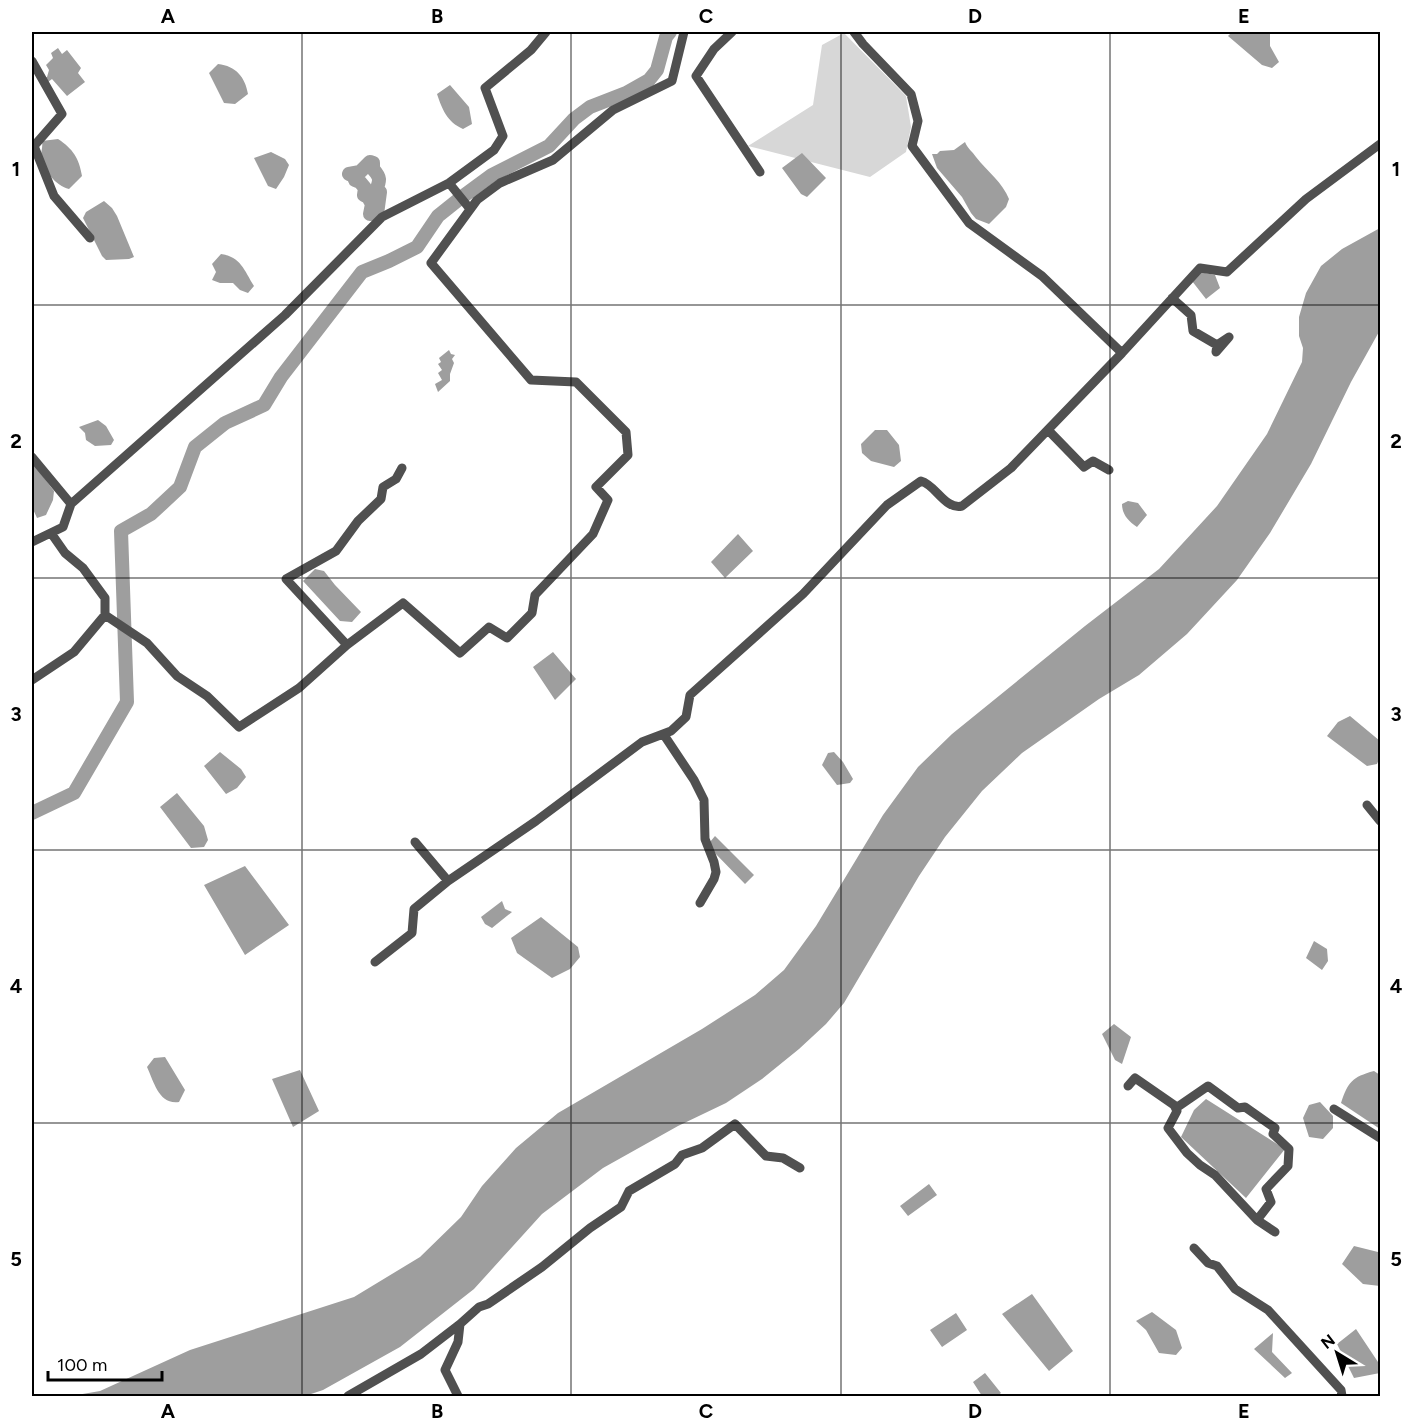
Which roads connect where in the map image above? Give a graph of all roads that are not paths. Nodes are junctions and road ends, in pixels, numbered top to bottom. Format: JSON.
{"nodes":[{"id":1,"x":546,"y":32,"type":"edge"},
{"id":2,"x":684,"y":32,"type":"edge"},
{"id":3,"x":732,"y":32,"type":"edge"},
{"id":4,"x":854,"y":32,"type":"edge"},
{"id":5,"x":32,"y":61,"type":"edge"},
{"id":6,"x":1380,"y":144,"type":"edge"},
{"id":7,"x":35,"y":163,"type":"edge"},
{"id":8,"x":760,"y":172,"type":"dead end"},
{"id":9,"x":449,"y":183,"type":"junction"},
{"id":10,"x":468,"y":206,"type":"junction"},
{"id":11,"x":90,"y":238,"type":"dead end"},
{"id":12,"x":1172,"y":298,"type":"junction"},
{"id":13,"x":1217,"y":345,"type":"dead end"},
{"id":14,"x":1122,"y":353,"type":"junction"},
{"id":15,"x":1048,"y":430,"type":"junction"},
{"id":16,"x":32,"y":457,"type":"edge"},
{"id":17,"x":402,"y":468,"type":"dead end"},
{"id":18,"x":1109,"y":470,"type":"dead end"},
{"id":19,"x":71,"y":504,"type":"junction"},
{"id":20,"x":51,"y":533,"type":"junction"},
{"id":21,"x":32,"y":542,"type":"edge"},
{"id":22,"x":105,"y":615,"type":"junction"},
{"id":23,"x":347,"y":645,"type":"junction"},
{"id":24,"x":32,"y":680,"type":"edge"},
{"id":25,"x":664,"y":735,"type":"junction"},
{"id":26,"x":1367,"y":805,"type":"dead end"},
{"id":27,"x":1380,"y":821,"type":"edge"},
{"id":28,"x":415,"y":842,"type":"dead end"},
{"id":29,"x":448,"y":881,"type":"junction"},
{"id":30,"x":700,"y":903,"type":"dead end"},
{"id":31,"x":375,"y":962,"type":"dead end"},
{"id":32,"x":1128,"y":1086,"type":"dead end"},
{"id":33,"x":1176,"y":1108,"type":"junction"},
{"id":34,"x":1334,"y":1109,"type":"dead end"},
{"id":35,"x":1380,"y":1138,"type":"edge"},
{"id":36,"x":800,"y":1168,"type":"dead end"},
{"id":37,"x":1257,"y":1220,"type":"junction"},
{"id":38,"x":1275,"y":1232,"type":"dead end"},
{"id":39,"x":1194,"y":1248,"type":"dead end"},
{"id":40,"x":460,"y":1324,"type":"junction"},
{"id":41,"x":348,"y":1396,"type":"edge"},
{"id":42,"x":458,"y":1396,"type":"edge"},
{"id":43,"x":1342,"y":1396,"type":"edge"}],
"edges":[{"from":1,"to":9,"type":"street"},
{"from":2,"to":10,"type":"street"},
{"from":3,"to":8,"type":"street"},
{"from":4,"to":14,"type":"street"},
{"from":5,"to":7,"type":"street"},
{"from":6,"to":12,"type":"street"},
{"from":7,"to":11,"type":"street"},
{"from":9,"to":10,"type":"street"},
{"from":9,"to":19,"type":"street"},
{"from":10,"to":23,"type":"street"},
{"from":12,"to":13,"type":"street"},
{"from":12,"to":14,"type":"street"},
{"from":14,"to":15,"type":"street"},
{"from":15,"to":18,"type":"street"},
{"from":15,"to":25,"type":"street"},
{"from":16,"to":19,"type":"street"},
{"from":17,"to":23,"type":"street"},
{"from":19,"to":20,"type":"street"},
{"from":20,"to":21,"type":"street"},
{"from":20,"to":22,"type":"street"},
{"from":22,"to":23,"type":"street"},
{"from":22,"to":24,"type":"street"},
{"from":25,"to":29,"type":"street"},
{"from":25,"to":30,"type":"street"},
{"from":26,"to":27,"type":"street"},
{"from":28,"to":29,"type":"street"},
{"from":29,"to":31,"type":"street"},
{"from":32,"to":33,"type":"street"},
{"from":33,"to":37,"type":"street"},
{"from":33,"to":37,"type":"street"},
{"from":34,"to":35,"type":"street"},
{"from":36,"to":40,"type":"street"},
{"from":37,"to":38,"type":"street"},
{"from":39,"to":43,"type":"street"},
{"from":40,"to":41,"type":"street"},
{"from":40,"to":42,"type":"street"}]}
